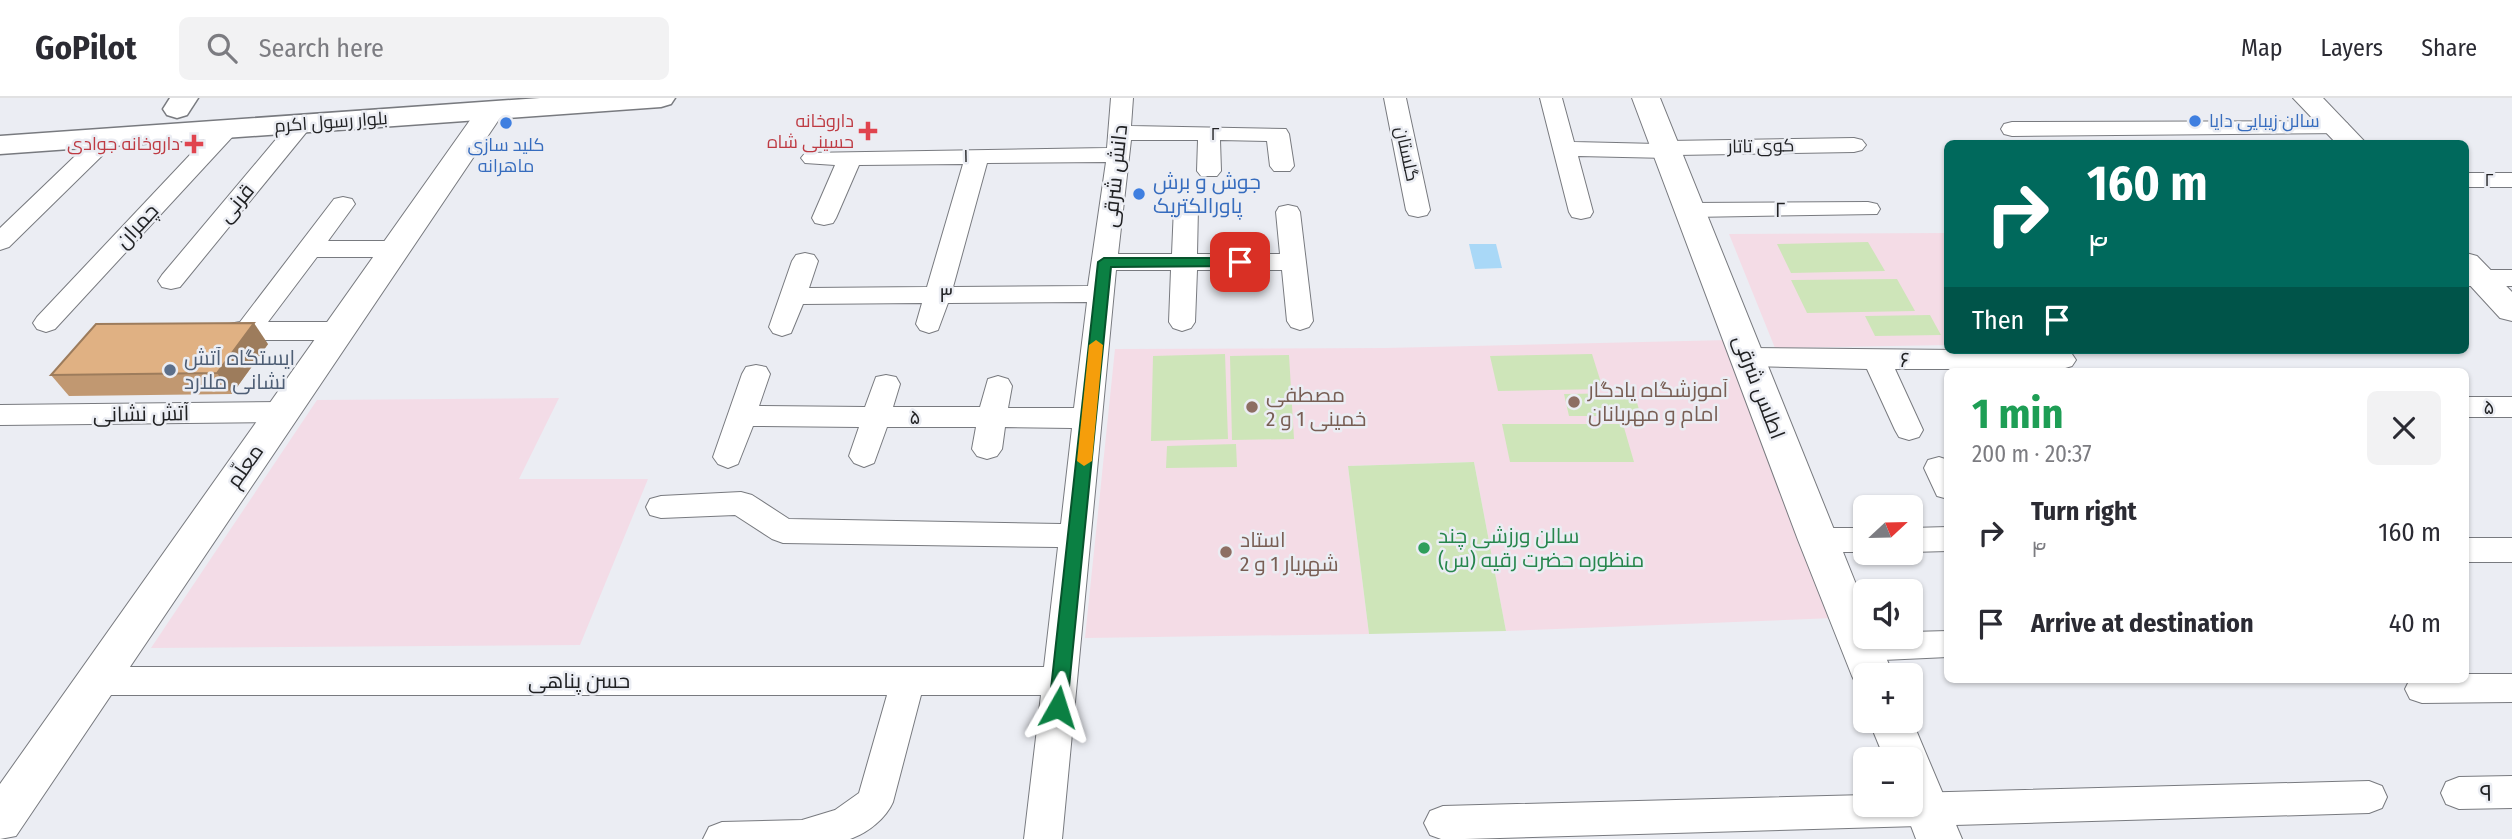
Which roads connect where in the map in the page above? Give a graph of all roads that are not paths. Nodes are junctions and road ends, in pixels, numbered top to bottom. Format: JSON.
{"nodes":[{"id":1,"x":323,"y":98,"type":"edge"},
{"id":2,"x":661,"y":98,"type":"edge"},
{"id":3,"x":1122,"y":98,"type":"edge"},
{"id":4,"x":1395,"y":98,"type":"edge"},
{"id":5,"x":1550,"y":98,"type":"edge"},
{"id":6,"x":1646,"y":98,"type":"edge"},
{"id":7,"x":2307,"y":98,"type":"edge"},
{"id":8,"x":181,"y":103,"type":"edge"},
{"id":9,"x":490,"y":112,"type":"junction"},
{"id":10,"x":0,"y":122,"type":"edge"},
{"id":11,"x":301,"y":124,"type":"junction"},
{"id":12,"x":227,"y":129,"type":"junction"},
{"id":13,"x":2012,"y":129,"type":"dead end"},
{"id":14,"x":1209,"y":134,"type":"junction"},
{"id":15,"x":2346,"y":136,"type":"edge"},
{"id":16,"x":107,"y":138,"type":"junction"},
{"id":17,"x":1119,"y":144,"type":"junction"},
{"id":18,"x":0,"y":145,"type":"edge"},
{"id":19,"x":1854,"y":145,"type":"dead end"},
{"id":20,"x":1564,"y":149,"type":"junction"},
{"id":21,"x":1668,"y":150,"type":"junction"},
{"id":22,"x":976,"y":156,"type":"junction"},
{"id":23,"x":813,"y":158,"type":"dead end"},
{"id":24,"x":850,"y":158,"type":"junction"},
{"id":25,"x":1282,"y":166,"type":"dead end"},
{"id":26,"x":1209,"y":171,"type":"dead end"},
{"id":27,"x":2469,"y":180,"type":"edge"},
{"id":28,"x":2512,"y":180,"type":"edge"},
{"id":29,"x":343,"y":204,"type":"dead end"},
{"id":30,"x":1186,"y":207,"type":"dead end"},
{"id":31,"x":1868,"y":209,"type":"dead end"},
{"id":32,"x":1418,"y":210,"type":"dead end"},
{"id":33,"x":1691,"y":210,"type":"junction"},
{"id":34,"x":1288,"y":212,"type":"dead end"},
{"id":35,"x":1581,"y":212,"type":"dead end"},
{"id":36,"x":824,"y":218,"type":"dead end"},
{"id":37,"x":0,"y":242,"type":"edge"},
{"id":38,"x":309,"y":249,"type":"junction"},
{"id":39,"x":395,"y":249,"type":"junction"},
{"id":40,"x":806,"y":261,"type":"dead end"},
{"id":41,"x":1104,"y":262,"type":"junction"},
{"id":42,"x":1185,"y":262,"type":"junction"},
{"id":43,"x":1294,"y":262,"type":"junction"},
{"id":44,"x":2470,"y":273,"type":"edge"},
{"id":45,"x":2512,"y":278,"type":"edge"},
{"id":46,"x":171,"y":281,"type":"dead end"},
{"id":47,"x":1101,"y":294,"type":"junction"},
{"id":48,"x":935,"y":295,"type":"junction"},
{"id":49,"x":791,"y":296,"type":"junction"},
{"id":50,"x":2512,"y":311,"type":"edge"},
{"id":51,"x":1300,"y":321,"type":"dead end"},
{"id":52,"x":46,"y":323,"type":"dead end"},
{"id":53,"x":1182,"y":323,"type":"dead end"},
{"id":54,"x":929,"y":324,"type":"dead end"},
{"id":55,"x":782,"y":327,"type":"dead end"},
{"id":56,"x":210,"y":331,"type":"edge"},
{"id":57,"x":248,"y":331,"type":"junction"},
{"id":58,"x":338,"y":331,"type":"junction"},
{"id":59,"x":1748,"y":357,"type":"junction"},
{"id":60,"x":1877,"y":360,"type":"junction"},
{"id":61,"x":2063,"y":360,"type":"edge"},
{"id":62,"x":756,"y":374,"type":"dead end"},
{"id":63,"x":886,"y":384,"type":"dead end"},
{"id":64,"x":998,"y":386,"type":"dead end"},
{"id":65,"x":2469,"y":407,"type":"edge"},
{"id":66,"x":2512,"y":407,"type":"edge"},
{"id":67,"x":282,"y":412,"type":"junction"},
{"id":68,"x":0,"y":415,"type":"edge"},
{"id":69,"x":742,"y":416,"type":"junction"},
{"id":70,"x":876,"y":417,"type":"junction"},
{"id":71,"x":993,"y":418,"type":"junction"},
{"id":72,"x":1089,"y":418,"type":"junction"},
{"id":73,"x":1909,"y":430,"type":"dead end"},
{"id":74,"x":987,"y":449,"type":"dead end"},
{"id":75,"x":864,"y":456,"type":"dead end"},
{"id":76,"x":728,"y":457,"type":"dead end"},
{"id":77,"x":661,"y":508,"type":"dead end"},
{"id":78,"x":1077,"y":536,"type":"junction"},
{"id":79,"x":1944,"y":539,"type":"edge"},
{"id":80,"x":1817,"y":540,"type":"junction"},
{"id":81,"x":1853,"y":540,"type":"edge"},
{"id":82,"x":1923,"y":540,"type":"edge"},
{"id":83,"x":2469,"y":550,"type":"edge"},
{"id":84,"x":2512,"y":550,"type":"edge"},
{"id":85,"x":1944,"y":645,"type":"edge"},
{"id":86,"x":1867,"y":661,"type":"edge"},
{"id":87,"x":97,"y":681,"type":"junction"},
{"id":88,"x":908,"y":681,"type":"junction"},
{"id":89,"x":1061,"y":681,"type":"junction"},
{"id":90,"x":2512,"y":688,"type":"edge"},
{"id":91,"x":2422,"y":689,"type":"dead end"},
{"id":92,"x":2512,"y":792,"type":"edge"},
{"id":93,"x":2459,"y":793,"type":"dead end"},
{"id":94,"x":2369,"y":797,"type":"dead end"},
{"id":95,"x":1926,"y":806,"type":"edge"},
{"id":96,"x":0,"y":821,"type":"edge"},
{"id":97,"x":1443,"y":822,"type":"dead end"},
{"id":98,"x":722,"y":839,"type":"edge"},
{"id":99,"x":1043,"y":839,"type":"edge"}],
"edges":[{"from":1,"to":8,"type":"main road","name":"بلوار رسول اکرم"},
{"from":2,"to":9,"type":"main road","name":"بلوار رسول اکرم"},
{"from":3,"to":17,"type":"street","name":"دانش شرقی"},
{"from":4,"to":32,"type":"street","name":"گلستان"},
{"from":5,"to":20,"type":"street"},
{"from":6,"to":21,"type":"street","name":"اطلس شرقی"},
{"from":7,"to":15,"type":"street"},
{"from":8,"to":10,"type":"main road","name":"بلوار رسول اکرم"},
{"from":9,"to":11,"type":"main road","name":"بلوار رسول اکرم"},
{"from":9,"to":39,"type":"street","name":"معلّم"},
{"from":11,"to":12,"type":"main road","name":"بلوار رسول اکرم"},
{"from":11,"to":46,"type":"street","name":"قرنی"},
{"from":12,"to":16,"type":"main road","name":"بلوار رسول اکرم"},
{"from":12,"to":52,"type":"street","name":"چمران"},
{"from":13,"to":15,"type":"street"},
{"from":14,"to":17,"type":"street","name":"۲"},
{"from":14,"to":25,"type":"street","name":"۲"},
{"from":14,"to":26,"type":"street"},
{"from":16,"to":18,"type":"main road","name":"بلوار رسول اکرم"},
{"from":16,"to":37,"type":"street"},
{"from":17,"to":22,"type":"street","name":"۱"},
{"from":17,"to":41,"type":"street","name":"دانش شرقی"},
{"from":19,"to":21,"type":"street","name":"کوی تاتار"},
{"from":20,"to":21,"type":"street","name":"کوی تاتار"},
{"from":20,"to":35,"type":"street"},
{"from":21,"to":33,"type":"street","name":"اطلس شرقی"},
{"from":22,"to":24,"type":"street","name":"۱"},
{"from":22,"to":48,"type":"street"},
{"from":23,"to":24,"type":"street","name":"۱"},
{"from":24,"to":36,"type":"street"},
{"from":27,"to":28,"type":"street","name":"۲"},
{"from":29,"to":38,"type":"street"},
{"from":30,"to":42,"type":"street"},
{"from":31,"to":33,"type":"street","name":"۲"},
{"from":33,"to":59,"type":"street","name":"اطلس شرقی"},
{"from":34,"to":43,"type":"street"},
{"from":38,"to":39,"type":"street"},
{"from":38,"to":57,"type":"street"},
{"from":39,"to":58,"type":"street","name":"معلّم"},
{"from":40,"to":49,"type":"street"},
{"from":41,"to":42,"type":"street"},
{"from":41,"to":47,"type":"street","name":"دانش شرقی"},
{"from":42,"to":43,"type":"street"},
{"from":42,"to":53,"type":"street"},
{"from":43,"to":51,"type":"street"},
{"from":44,"to":45,"type":"street"},
{"from":44,"to":50,"type":"street"},
{"from":47,"to":48,"type":"street","name":"۳"},
{"from":47,"to":72,"type":"street","name":"دانش شرقی"},
{"from":48,"to":49,"type":"street","name":"۳"},
{"from":48,"to":54,"type":"street"},
{"from":49,"to":55,"type":"street"},
{"from":56,"to":57,"type":"street"},
{"from":57,"to":58,"type":"street"},
{"from":58,"to":67,"type":"street","name":"معلّم"},
{"from":59,"to":60,"type":"street","name":"۶"},
{"from":59,"to":80,"type":"street","name":"اطلس شرقی"},
{"from":60,"to":61,"type":"street","name":"۶"},
{"from":60,"to":73,"type":"street"},
{"from":62,"to":69,"type":"street"},
{"from":63,"to":70,"type":"street"},
{"from":64,"to":71,"type":"street"},
{"from":65,"to":66,"type":"street","name":"۵"},
{"from":67,"to":68,"type":"street","name":"آتش نشانی"},
{"from":67,"to":87,"type":"street","name":"معلّم"},
{"from":69,"to":70,"type":"street","name":"۵"},
{"from":69,"to":76,"type":"street"},
{"from":70,"to":71,"type":"street","name":"۵"},
{"from":70,"to":75,"type":"street"},
{"from":71,"to":72,"type":"street","name":"۵"},
{"from":71,"to":74,"type":"street"},
{"from":72,"to":78,"type":"street","name":"دانش شرقی"},
{"from":77,"to":78,"type":"street"},
{"from":78,"to":89,"type":"street","name":"دانش شرقی"},
{"from":79,"to":82,"type":"street"},
{"from":80,"to":81,"type":"street"},
{"from":80,"to":86,"type":"street","name":"اطلس شرقی"},
{"from":83,"to":84,"type":"street"},
{"from":85,"to":86,"type":"street"},
{"from":87,"to":88,"type":"street","name":"حسن پناهی"},
{"from":87,"to":96,"type":"street","name":"معلّم"},
{"from":88,"to":89,"type":"street","name":"حسن پناهی"},
{"from":88,"to":98,"type":"street"},
{"from":89,"to":99,"type":"street","name":"دانش شرقی"},
{"from":90,"to":91,"type":"street"},
{"from":92,"to":93,"type":"street","name":"۹"},
{"from":94,"to":95,"type":"street"},
{"from":95,"to":97,"type":"street"}]}
